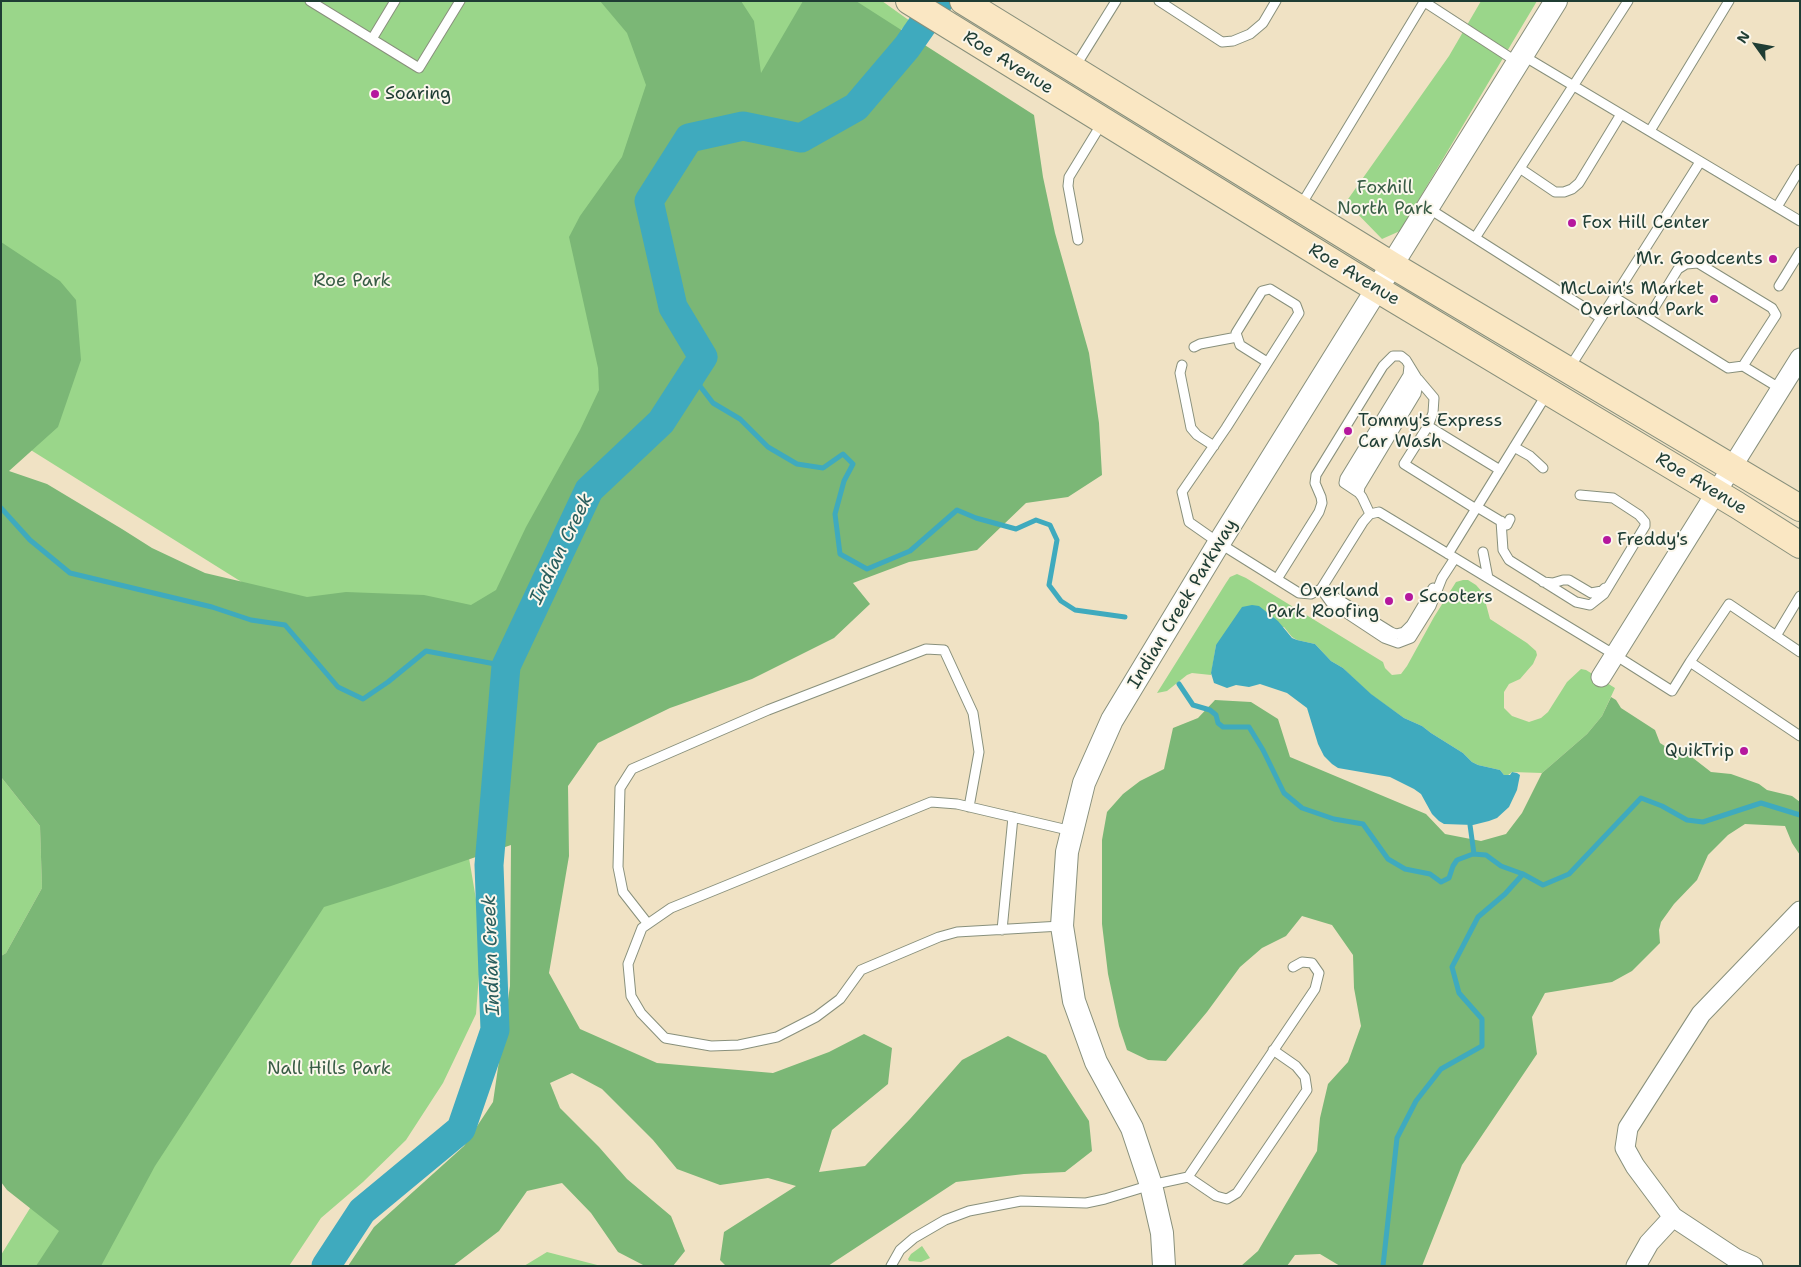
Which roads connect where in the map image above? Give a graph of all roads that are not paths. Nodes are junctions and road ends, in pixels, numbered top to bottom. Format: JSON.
{"nodes":[{"id":1,"x":310,"y":1,"type":"edge"},
{"id":2,"x":396,"y":1,"type":"edge"},
{"id":3,"x":460,"y":1,"type":"edge"},
{"id":4,"x":909,"y":1,"type":"edge"},
{"id":5,"x":963,"y":1,"type":"edge"},
{"id":6,"x":1116,"y":1,"type":"edge"},
{"id":7,"x":1159,"y":1,"type":"edge"},
{"id":8,"x":1276,"y":1,"type":"edge"},
{"id":9,"x":1556,"y":1,"type":"edge"},
{"id":10,"x":1628,"y":1,"type":"edge"},
{"id":11,"x":1729,"y":1,"type":"edge"},
{"id":12,"x":1423,"y":2,"type":"edge"},
{"id":13,"x":326,"y":5,"type":"edge"},
{"id":14,"x":372,"y":39,"type":"junction"},
{"id":15,"x":1520,"y":58,"type":"junction"},
{"id":16,"x":1073,"y":70,"type":"junction"},
{"id":17,"x":1575,"y":86,"type":"junction"},
{"id":18,"x":1621,"y":114,"type":"junction"},
{"id":19,"x":1103,"y":121,"type":"junction"},
{"id":20,"x":1650,"y":131,"type":"junction"},
{"id":21,"x":1700,"y":162,"type":"junction"},
{"id":22,"x":1521,"y":169,"type":"junction"},
{"id":23,"x":1800,"y":169,"type":"edge"},
{"id":24,"x":1777,"y":207,"type":"junction"},
{"id":25,"x":1300,"y":208,"type":"junction"},
{"id":26,"x":1428,"y":208,"type":"junction"},
{"id":27,"x":1800,"y":221,"type":"edge"},
{"id":28,"x":1475,"y":238,"type":"junction"},
{"id":29,"x":1078,"y":240,"type":"dead end"},
{"id":30,"x":1800,"y":252,"type":"edge"},
{"id":31,"x":1392,"y":265,"type":"junction"},
{"id":32,"x":1779,"y":286,"type":"dead end"},
{"id":33,"x":1378,"y":290,"type":"junction"},
{"id":34,"x":1614,"y":297,"type":"junction"},
{"id":35,"x":1601,"y":318,"type":"junction"},
{"id":36,"x":1648,"y":318,"type":"junction"},
{"id":37,"x":1237,"y":337,"type":"junction"},
{"id":38,"x":1194,"y":347,"type":"dead end"},
{"id":39,"x":1800,"y":358,"type":"edge"},
{"id":40,"x":1267,"y":362,"type":"junction"},
{"id":41,"x":1182,"y":365,"type":"dead end"},
{"id":42,"x":1743,"y":366,"type":"junction"},
{"id":43,"x":1568,"y":369,"type":"junction"},
{"id":44,"x":1414,"y":372,"type":"junction"},
{"id":45,"x":1781,"y":389,"type":"junction"},
{"id":46,"x":1548,"y":392,"type":"junction"},
{"id":47,"x":1428,"y":426,"type":"junction"},
{"id":48,"x":1214,"y":446,"type":"junction"},
{"id":49,"x":1514,"y":447,"type":"junction"},
{"id":50,"x":1733,"y":466,"type":"junction"},
{"id":51,"x":1543,"y":468,"type":"dead end"},
{"id":52,"x":1500,"y":470,"type":"junction"},
{"id":53,"x":1356,"y":490,"type":"junction"},
{"id":54,"x":1717,"y":493,"type":"junction"},
{"id":55,"x":1580,"y":496,"type":"dead end"},
{"id":56,"x":1477,"y":508,"type":"junction"},
{"id":57,"x":1800,"y":508,"type":"edge"},
{"id":58,"x":1370,"y":514,"type":"junction"},
{"id":59,"x":1219,"y":543,"type":"junction"},
{"id":60,"x":1800,"y":545,"type":"edge"},
{"id":61,"x":1483,"y":552,"type":"dead end"},
{"id":62,"x":1452,"y":556,"type":"junction"},
{"id":63,"x":1488,"y":578,"type":"junction"},
{"id":64,"x":1277,"y":579,"type":"junction"},
{"id":65,"x":1543,"y":582,"type":"junction"},
{"id":66,"x":1610,"y":584,"type":"junction"},
{"id":67,"x":1321,"y":589,"type":"junction"},
{"id":68,"x":1800,"y":596,"type":"edge"},
{"id":69,"x":1776,"y":636,"type":"junction"},
{"id":70,"x":1800,"y":652,"type":"edge"},
{"id":71,"x":1615,"y":655,"type":"junction"},
{"id":72,"x":1690,"y":662,"type":"junction"},
{"id":73,"x":1601,"y":677,"type":"dead end"},
{"id":74,"x":1800,"y":736,"type":"edge"},
{"id":75,"x":969,"y":807,"type":"junction"},
{"id":76,"x":1013,"y":817,"type":"junction"},
{"id":77,"x":1072,"y":831,"type":"junction"},
{"id":78,"x":1800,"y":912,"type":"edge"},
{"id":79,"x":648,"y":924,"type":"junction"},
{"id":80,"x":1062,"y":926,"type":"junction"},
{"id":81,"x":1002,"y":930,"type":"junction"},
{"id":82,"x":1293,"y":967,"type":"dead end"},
{"id":83,"x":1273,"y":1050,"type":"junction"},
{"id":84,"x":1188,"y":1177,"type":"junction"},
{"id":85,"x":1152,"y":1185,"type":"junction"},
{"id":86,"x":1674,"y":1218,"type":"junction"},
{"id":87,"x":891,"y":1266,"type":"edge"},
{"id":88,"x":1164,"y":1266,"type":"edge"},
{"id":89,"x":1636,"y":1266,"type":"edge"},
{"id":90,"x":1753,"y":1266,"type":"edge"}],
"edges":[{"from":1,"to":13,"type":"lane"},
{"from":2,"to":14,"type":"lane"},
{"from":3,"to":14,"type":"lane"},
{"from":4,"to":19,"type":"main road","name":"Roe Avenue"},
{"from":5,"to":16,"type":"main road","name":"Roe Avenue"},
{"from":6,"to":16,"type":"lane"},
{"from":7,"to":8,"type":"lane"},
{"from":9,"to":15,"type":"street","name":"Indian Creek Parkway"},
{"from":10,"to":17,"type":"lane"},
{"from":11,"to":20,"type":"lane"},
{"from":12,"to":15,"type":"lane"},
{"from":12,"to":25,"type":"lane"},
{"from":13,"to":14,"type":"lane"},
{"from":15,"to":17,"type":"lane"},
{"from":15,"to":26,"type":"street","name":"Indian Creek Parkway"},
{"from":16,"to":25,"type":"main road","name":"Roe Avenue"},
{"from":17,"to":18,"type":"lane"},
{"from":17,"to":22,"type":"lane"},
{"from":18,"to":20,"type":"lane"},
{"from":18,"to":22,"type":"lane"},
{"from":19,"to":29,"type":"lane"},
{"from":19,"to":33,"type":"main road","name":"Roe Avenue"},
{"from":20,"to":21,"type":"lane"},
{"from":21,"to":24,"type":"lane"},
{"from":21,"to":34,"type":"lane"},
{"from":22,"to":28,"type":"lane"},
{"from":23,"to":24,"type":"lane"},
{"from":24,"to":27,"type":"lane"},
{"from":25,"to":31,"type":"main road","name":"Roe Avenue"},
{"from":26,"to":28,"type":"lane"},
{"from":26,"to":31,"type":"street","name":"Indian Creek Parkway"},
{"from":28,"to":35,"type":"lane"},
{"from":30,"to":32,"type":"lane"},
{"from":31,"to":33,"type":"street","name":"Indian Creek Parkway"},
{"from":31,"to":43,"type":"main road","name":"Roe Avenue"},
{"from":33,"to":46,"type":"main road","name":"Roe Avenue"},
{"from":33,"to":59,"type":"street","name":"Indian Creek Parkway"},
{"from":34,"to":35,"type":"lane"},
{"from":34,"to":36,"type":"lane"},
{"from":35,"to":43,"type":"lane"},
{"from":36,"to":42,"type":"lane"},
{"from":36,"to":42,"type":"lane"},
{"from":37,"to":38,"type":"lane"},
{"from":37,"to":40,"type":"lane"},
{"from":37,"to":40,"type":"lane"},
{"from":39,"to":45,"type":"street"},
{"from":40,"to":48,"type":"lane"},
{"from":41,"to":48,"type":"lane"},
{"from":42,"to":45,"type":"lane"},
{"from":43,"to":50,"type":"main road","name":"Roe Avenue"},
{"from":44,"to":47,"type":"lane"},
{"from":44,"to":53,"type":"lane"},
{"from":44,"to":53,"type":"lane"},
{"from":44,"to":64,"type":"lane"},
{"from":45,"to":50,"type":"street"},
{"from":46,"to":49,"type":"lane"},
{"from":46,"to":54,"type":"main road","name":"Roe Avenue"},
{"from":47,"to":52,"type":"lane"},
{"from":47,"to":56,"type":"lane"},
{"from":48,"to":59,"type":"lane"},
{"from":49,"to":51,"type":"lane"},
{"from":49,"to":52,"type":"lane"},
{"from":50,"to":54,"type":"street"},
{"from":50,"to":57,"type":"main road","name":"Roe Avenue"},
{"from":52,"to":56,"type":"lane"},
{"from":53,"to":58,"type":"lane"},
{"from":54,"to":60,"type":"main road","name":"Roe Avenue"},
{"from":54,"to":71,"type":"street"},
{"from":55,"to":66,"type":"lane"},
{"from":56,"to":62,"type":"lane"},
{"from":56,"to":65,"type":"lane"},
{"from":58,"to":62,"type":"lane"},
{"from":58,"to":67,"type":"lane"},
{"from":59,"to":64,"type":"lane"},
{"from":59,"to":77,"type":"street","name":"Indian Creek Parkway"},
{"from":61,"to":63,"type":"lane"},
{"from":62,"to":63,"type":"lane"},
{"from":62,"to":67,"type":"lane"},
{"from":63,"to":71,"type":"lane"},
{"from":64,"to":67,"type":"lane"},
{"from":65,"to":66,"type":"lane"},
{"from":65,"to":66,"type":"lane"},
{"from":68,"to":69,"type":"lane"},
{"from":69,"to":70,"type":"lane"},
{"from":69,"to":72,"type":"lane"},
{"from":71,"to":72,"type":"lane"},
{"from":71,"to":73,"type":"street"},
{"from":72,"to":74,"type":"lane"},
{"from":75,"to":76,"type":"lane"},
{"from":75,"to":79,"type":"lane"},
{"from":75,"to":79,"type":"lane"},
{"from":76,"to":77,"type":"lane"},
{"from":76,"to":81,"type":"lane"},
{"from":77,"to":80,"type":"street","name":"Indian Creek Parkway"},
{"from":78,"to":86,"type":"street"},
{"from":79,"to":81,"type":"lane"},
{"from":80,"to":81,"type":"lane"},
{"from":80,"to":85,"type":"street","name":"Indian Creek Parkway"},
{"from":82,"to":83,"type":"lane"},
{"from":83,"to":84,"type":"lane"},
{"from":83,"to":84,"type":"lane"},
{"from":84,"to":85,"type":"lane"},
{"from":85,"to":87,"type":"lane"},
{"from":85,"to":88,"type":"street","name":"Indian Creek Parkway"},
{"from":86,"to":89,"type":"street"},
{"from":86,"to":90,"type":"street"}]}
